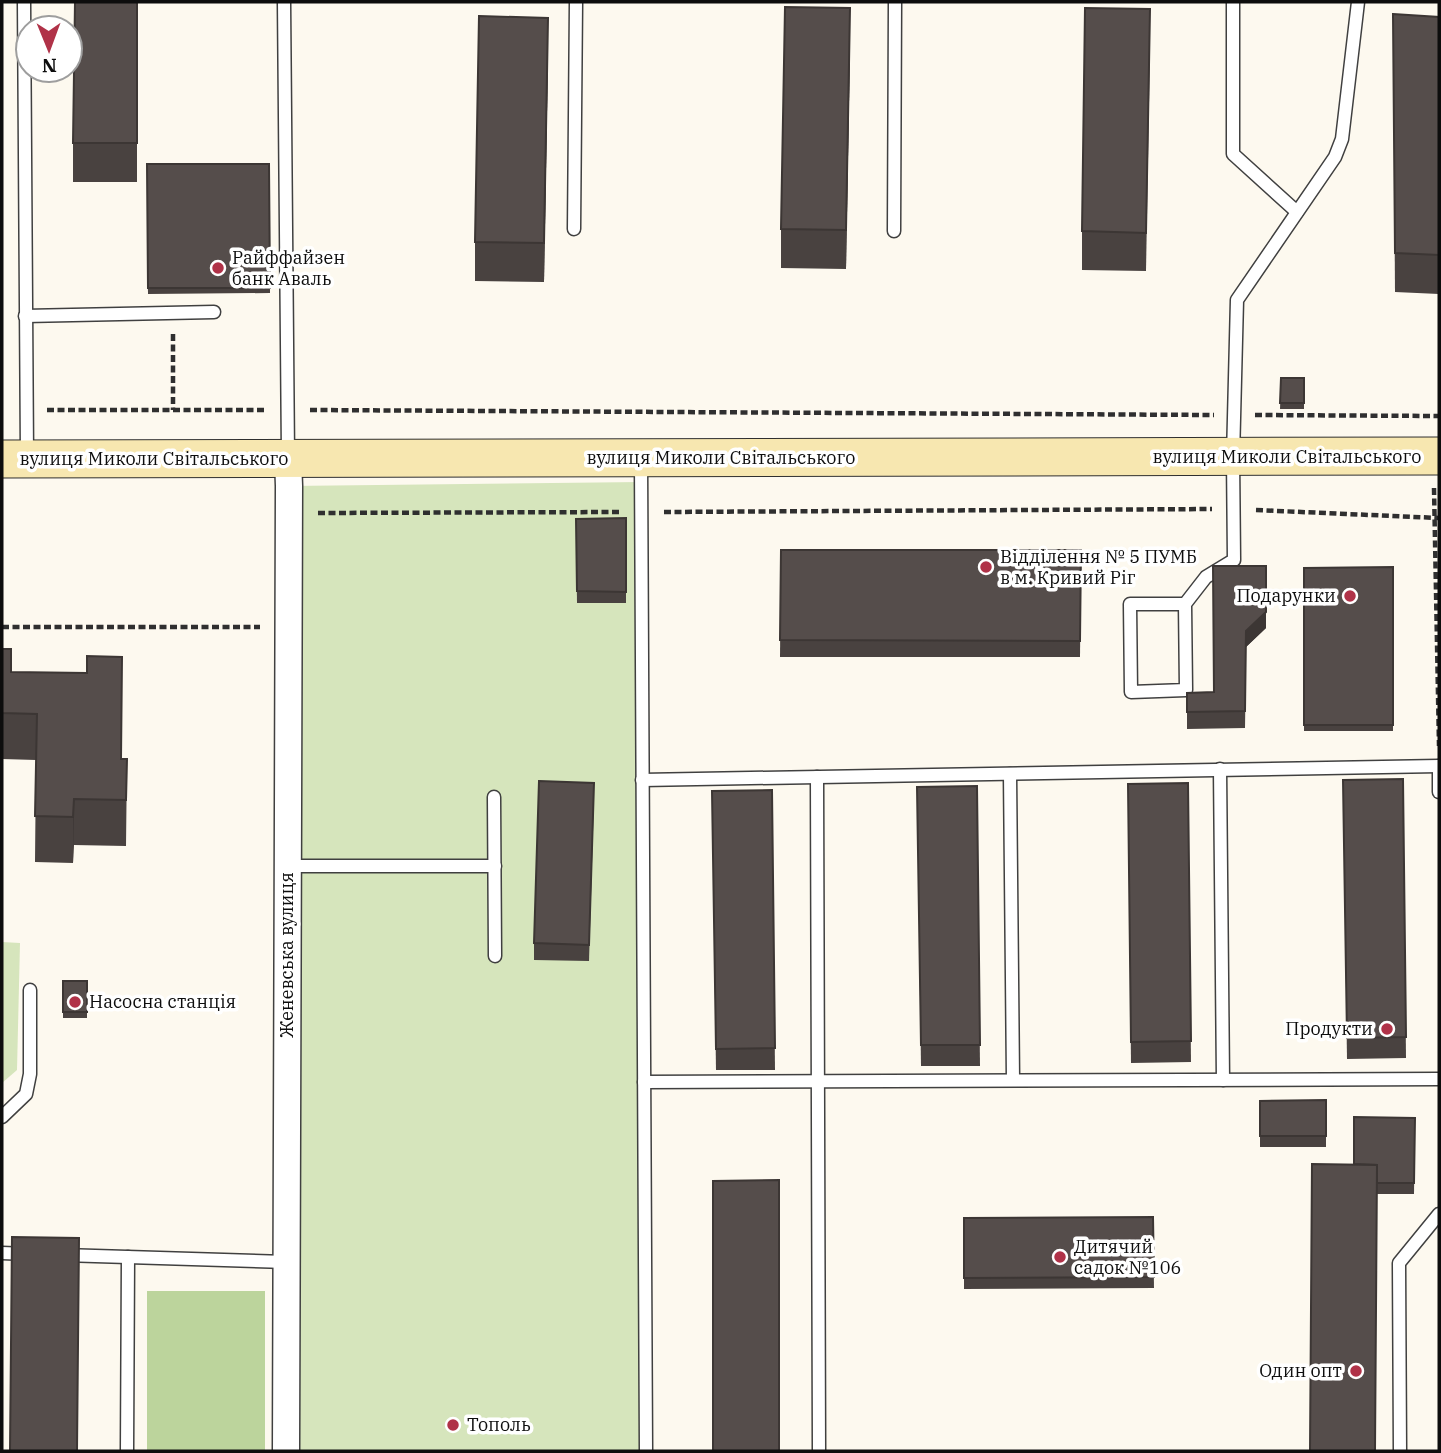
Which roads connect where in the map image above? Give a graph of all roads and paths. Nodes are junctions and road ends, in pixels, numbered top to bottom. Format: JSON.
{"nodes":[{"id":1,"x":24,"y":2,"type":"edge"},
{"id":2,"x":284,"y":2,"type":"edge"},
{"id":3,"x":576,"y":2,"type":"edge"},
{"id":4,"x":895,"y":2,"type":"edge"},
{"id":5,"x":1233,"y":2,"type":"edge"},
{"id":6,"x":1358,"y":2,"type":"edge"},
{"id":7,"x":1297,"y":212,"type":"junction"},
{"id":8,"x":575,"y":229,"type":"dead end"},
{"id":9,"x":894,"y":231,"type":"dead end"},
{"id":10,"x":214,"y":312,"type":"dead end"},
{"id":11,"x":172,"y":313,"type":"junction"},
{"id":12,"x":26,"y":316,"type":"junction"},
{"id":13,"x":26,"y":410,"type":"junction"},
{"id":14,"x":173,"y":410,"type":"junction"},
{"id":15,"x":287,"y":410,"type":"junction"},
{"id":16,"x":1234,"y":415,"type":"junction"},
{"id":17,"x":1439,"y":416,"type":"edge"},
{"id":18,"x":1436,"y":456,"type":"edge"},
{"id":19,"x":1233,"y":457,"type":"junction"},
{"id":20,"x":641,"y":458,"type":"junction"},
{"id":21,"x":15,"y":459,"type":"edge"},
{"id":22,"x":288,"y":459,"type":"junction"},
{"id":23,"x":1233,"y":509,"type":"junction"},
{"id":24,"x":641,"y":512,"type":"junction"},
{"id":25,"x":289,"y":514,"type":"junction"},
{"id":26,"x":1437,"y":518,"type":"edge"},
{"id":27,"x":1185,"y":604,"type":"junction"},
{"id":28,"x":287,"y":626,"type":"junction"},
{"id":29,"x":2,"y":627,"type":"edge"},
{"id":30,"x":1439,"y":766,"type":"edge"},
{"id":31,"x":1220,"y":769,"type":"junction"},
{"id":32,"x":1010,"y":774,"type":"junction"},
{"id":33,"x":817,"y":776,"type":"junction"},
{"id":34,"x":642,"y":780,"type":"junction"},
{"id":35,"x":1439,"y":792,"type":"edge"},
{"id":36,"x":494,"y":797,"type":"dead end"},
{"id":37,"x":287,"y":866,"type":"junction"},
{"id":38,"x":495,"y":866,"type":"junction"},
{"id":39,"x":495,"y":956,"type":"dead end"},
{"id":40,"x":30,"y":990,"type":"dead end"},
{"id":41,"x":1439,"y":1079,"type":"edge"},
{"id":42,"x":1013,"y":1080,"type":"junction"},
{"id":43,"x":1223,"y":1080,"type":"junction"},
{"id":44,"x":818,"y":1081,"type":"junction"},
{"id":45,"x":644,"y":1082,"type":"junction"},
{"id":46,"x":2,"y":1117,"type":"edge"},
{"id":47,"x":1439,"y":1214,"type":"edge"},
{"id":48,"x":2,"y":1253,"type":"edge"},
{"id":49,"x":128,"y":1257,"type":"junction"},
{"id":50,"x":286,"y":1262,"type":"junction"},
{"id":51,"x":127,"y":1451,"type":"edge"},
{"id":52,"x":286,"y":1451,"type":"edge"},
{"id":53,"x":646,"y":1451,"type":"edge"},
{"id":54,"x":819,"y":1451,"type":"edge"},
{"id":55,"x":1400,"y":1451,"type":"edge"}],
"edges":[{"from":1,"to":12,"type":"lane"},
{"from":2,"to":15,"type":"lane"},
{"from":3,"to":8,"type":"lane"},
{"from":4,"to":9,"type":"lane"},
{"from":5,"to":7,"type":"lane"},
{"from":6,"to":7,"type":"lane"},
{"from":7,"to":16,"type":"lane"},
{"from":10,"to":11,"type":"lane"},
{"from":11,"to":12,"type":"lane"},
{"from":11,"to":14,"type":"path"},
{"from":12,"to":13,"type":"lane"},
{"from":13,"to":14,"type":"path"},
{"from":13,"to":21,"type":"lane"},
{"from":14,"to":15,"type":"path"},
{"from":15,"to":16,"type":"path"},
{"from":15,"to":22,"type":"lane"},
{"from":16,"to":17,"type":"path"},
{"from":16,"to":19,"type":"lane"},
{"from":18,"to":19,"type":"main road","name":"вулиця Миколи Світальського"},
{"from":18,"to":26,"type":"path"},
{"from":19,"to":20,"type":"main road","name":"вулиця Миколи Світальського"},
{"from":19,"to":23,"type":"lane"},
{"from":20,"to":22,"type":"main road","name":"вулиця Миколи Світальського"},
{"from":20,"to":24,"type":"lane"},
{"from":21,"to":22,"type":"main road","name":"вулиця Миколи Світальського"},
{"from":22,"to":25,"type":"street","name":"Женевська вулиця"},
{"from":23,"to":24,"type":"path"},
{"from":23,"to":26,"type":"path"},
{"from":23,"to":27,"type":"lane"},
{"from":24,"to":25,"type":"path"},
{"from":24,"to":34,"type":"lane"},
{"from":25,"to":28,"type":"street","name":"Женевська вулиця"},
{"from":26,"to":30,"type":"path"},
{"from":27,"to":27,"type":"lane"},
{"from":28,"to":29,"type":"path"},
{"from":28,"to":37,"type":"street","name":"Женевська вулиця"},
{"from":30,"to":31,"type":"lane"},
{"from":30,"to":35,"type":"lane"},
{"from":31,"to":32,"type":"lane"},
{"from":31,"to":43,"type":"lane"},
{"from":32,"to":33,"type":"lane"},
{"from":32,"to":42,"type":"lane"},
{"from":33,"to":34,"type":"lane"},
{"from":33,"to":44,"type":"lane"},
{"from":34,"to":45,"type":"lane"},
{"from":36,"to":38,"type":"lane"},
{"from":37,"to":38,"type":"lane"},
{"from":37,"to":50,"type":"street","name":"Женевська вулиця"},
{"from":38,"to":39,"type":"lane"},
{"from":40,"to":46,"type":"lane"},
{"from":41,"to":43,"type":"lane"},
{"from":42,"to":43,"type":"lane"},
{"from":42,"to":44,"type":"lane"},
{"from":44,"to":45,"type":"lane"},
{"from":44,"to":54,"type":"lane"},
{"from":45,"to":53,"type":"lane"},
{"from":47,"to":55,"type":"lane"},
{"from":48,"to":49,"type":"lane"},
{"from":49,"to":50,"type":"lane"},
{"from":49,"to":51,"type":"lane"},
{"from":50,"to":52,"type":"street","name":"Женевська вулиця"}]}
